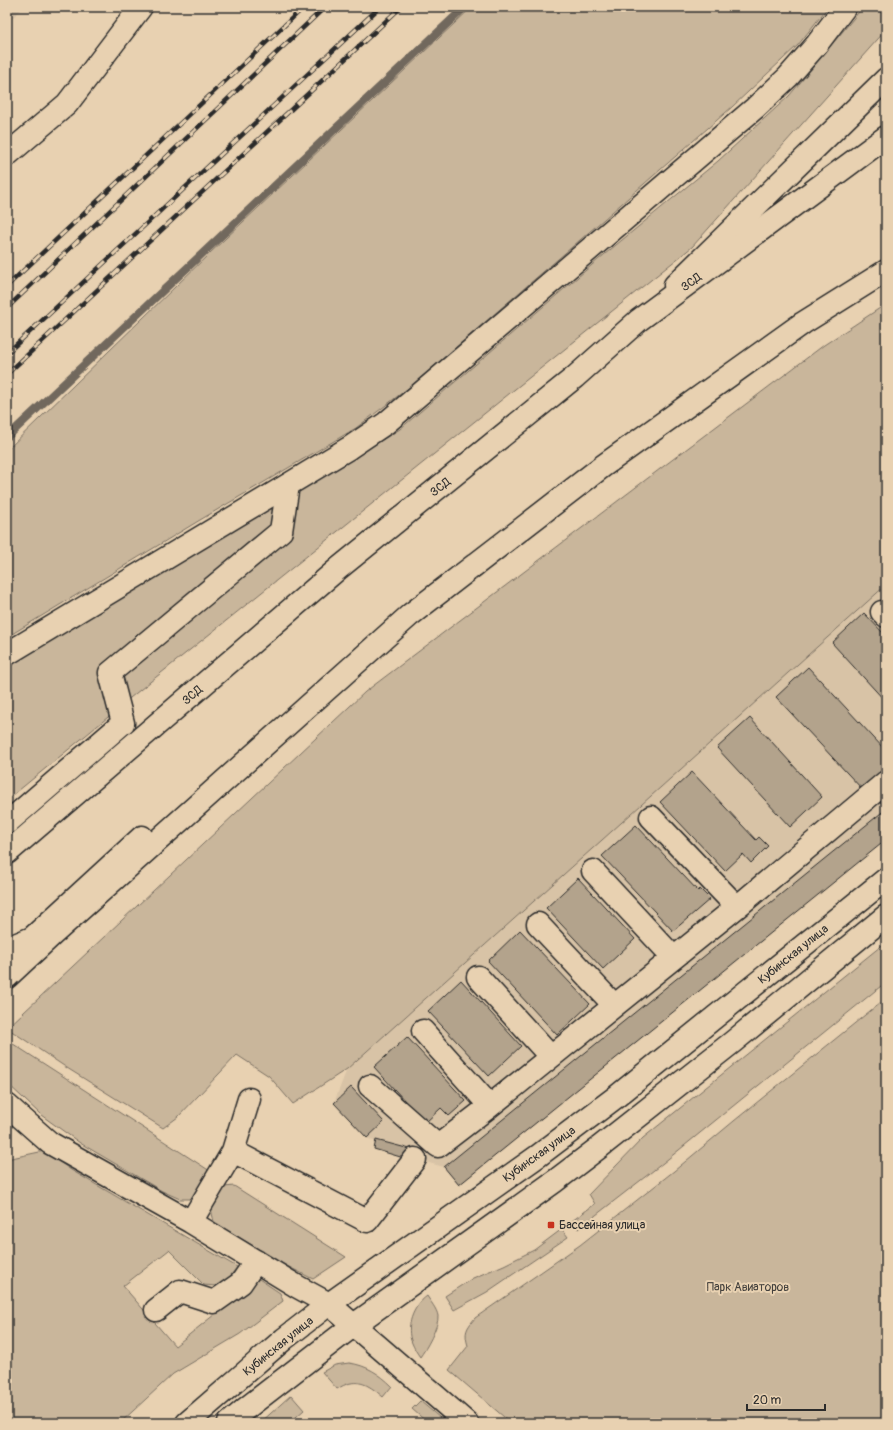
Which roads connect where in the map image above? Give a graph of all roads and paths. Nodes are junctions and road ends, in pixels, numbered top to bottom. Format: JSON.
{"nodes":[{"id":1,"x":141,"y":7,"type":"edge"},
{"id":2,"x":845,"y":7,"type":"edge"},
{"id":3,"x":886,"y":79,"type":"edge"},
{"id":4,"x":886,"y":136,"type":"edge"},
{"id":5,"x":7,"y":155,"type":"edge"},
{"id":6,"x":886,"y":271,"type":"edge"},
{"id":7,"x":638,"y":320,"type":"junction"},
{"id":8,"x":288,"y":485,"type":"junction"},
{"id":9,"x":7,"y":654,"type":"edge"},
{"id":10,"x":886,"y":782,"type":"edge"},
{"id":11,"x":651,"y":817,"type":"dead end"},
{"id":12,"x":7,"y":823,"type":"edge"},
{"id":13,"x":142,"y":838,"type":"dead end"},
{"id":14,"x":7,"y":853,"type":"edge"},
{"id":15,"x":593,"y":872,"type":"dead end"},
{"id":16,"x":886,"y":879,"type":"edge"},
{"id":17,"x":737,"y":907,"type":"junction"},
{"id":18,"x":886,"y":916,"type":"edge"},
{"id":19,"x":538,"y":924,"type":"dead end"},
{"id":20,"x":7,"y":947,"type":"edge"},
{"id":21,"x":673,"y":958,"type":"junction"},
{"id":22,"x":7,"y":977,"type":"edge"},
{"id":23,"x":478,"y":977,"type":"dead end"},
{"id":24,"x":614,"y":1005,"type":"junction"},
{"id":25,"x":423,"y":1031,"type":"dead end"},
{"id":26,"x":550,"y":1056,"type":"junction"},
{"id":27,"x":370,"y":1086,"type":"dead end"},
{"id":28,"x":248,"y":1099,"type":"dead end"},
{"id":29,"x":7,"y":1105,"type":"edge"},
{"id":30,"x":490,"y":1106,"type":"junction"},
{"id":31,"x":233,"y":1151,"type":"junction"},
{"id":32,"x":415,"y":1159,"type":"dead end"},
{"id":33,"x":191,"y":1222,"type":"junction"},
{"id":34,"x":256,"y":1261,"type":"junction"},
{"id":35,"x":329,"y":1304,"type":"junction"},
{"id":36,"x":156,"y":1310,"type":"dead end"},
{"id":37,"x":354,"y":1325,"type":"junction"},
{"id":38,"x":187,"y":1423,"type":"edge"},
{"id":39,"x":229,"y":1423,"type":"edge"},
{"id":40,"x":467,"y":1423,"type":"edge"}],
"edges":[{"from":1,"to":5,"type":"main road"},
{"from":2,"to":8,"type":"main road"},
{"from":3,"to":7,"type":"main road"},
{"from":4,"to":7,"type":"main road","name":"ЗСД"},
{"from":6,"to":22,"type":"main road"},
{"from":7,"to":14,"type":"main road","name":"ЗСД"},
{"from":8,"to":9,"type":"main road"},
{"from":8,"to":12,"type":"main road"},
{"from":10,"to":17,"type":"main road"},
{"from":11,"to":17,"type":"main road"},
{"from":13,"to":20,"type":"main road"},
{"from":15,"to":21,"type":"main road"},
{"from":16,"to":35,"type":"main road","name":"Кубинская улица"},
{"from":17,"to":21,"type":"main road"},
{"from":18,"to":37,"type":"main road"},
{"from":19,"to":24,"type":"main road"},
{"from":21,"to":24,"type":"main road"},
{"from":23,"to":26,"type":"main road"},
{"from":24,"to":26,"type":"main road"},
{"from":25,"to":30,"type":"main road"},
{"from":26,"to":30,"type":"main road"},
{"from":27,"to":30,"type":"main road"},
{"from":28,"to":31,"type":"main road"},
{"from":29,"to":33,"type":"main road"},
{"from":31,"to":32,"type":"main road"},
{"from":31,"to":33,"type":"main road"},
{"from":33,"to":34,"type":"main road"},
{"from":34,"to":35,"type":"main road"},
{"from":34,"to":36,"type":"main road"},
{"from":35,"to":37,"type":"main road"},
{"from":35,"to":38,"type":"main road","name":"Кубинская улица"},
{"from":37,"to":39,"type":"main road"},
{"from":37,"to":40,"type":"main road"}]}
